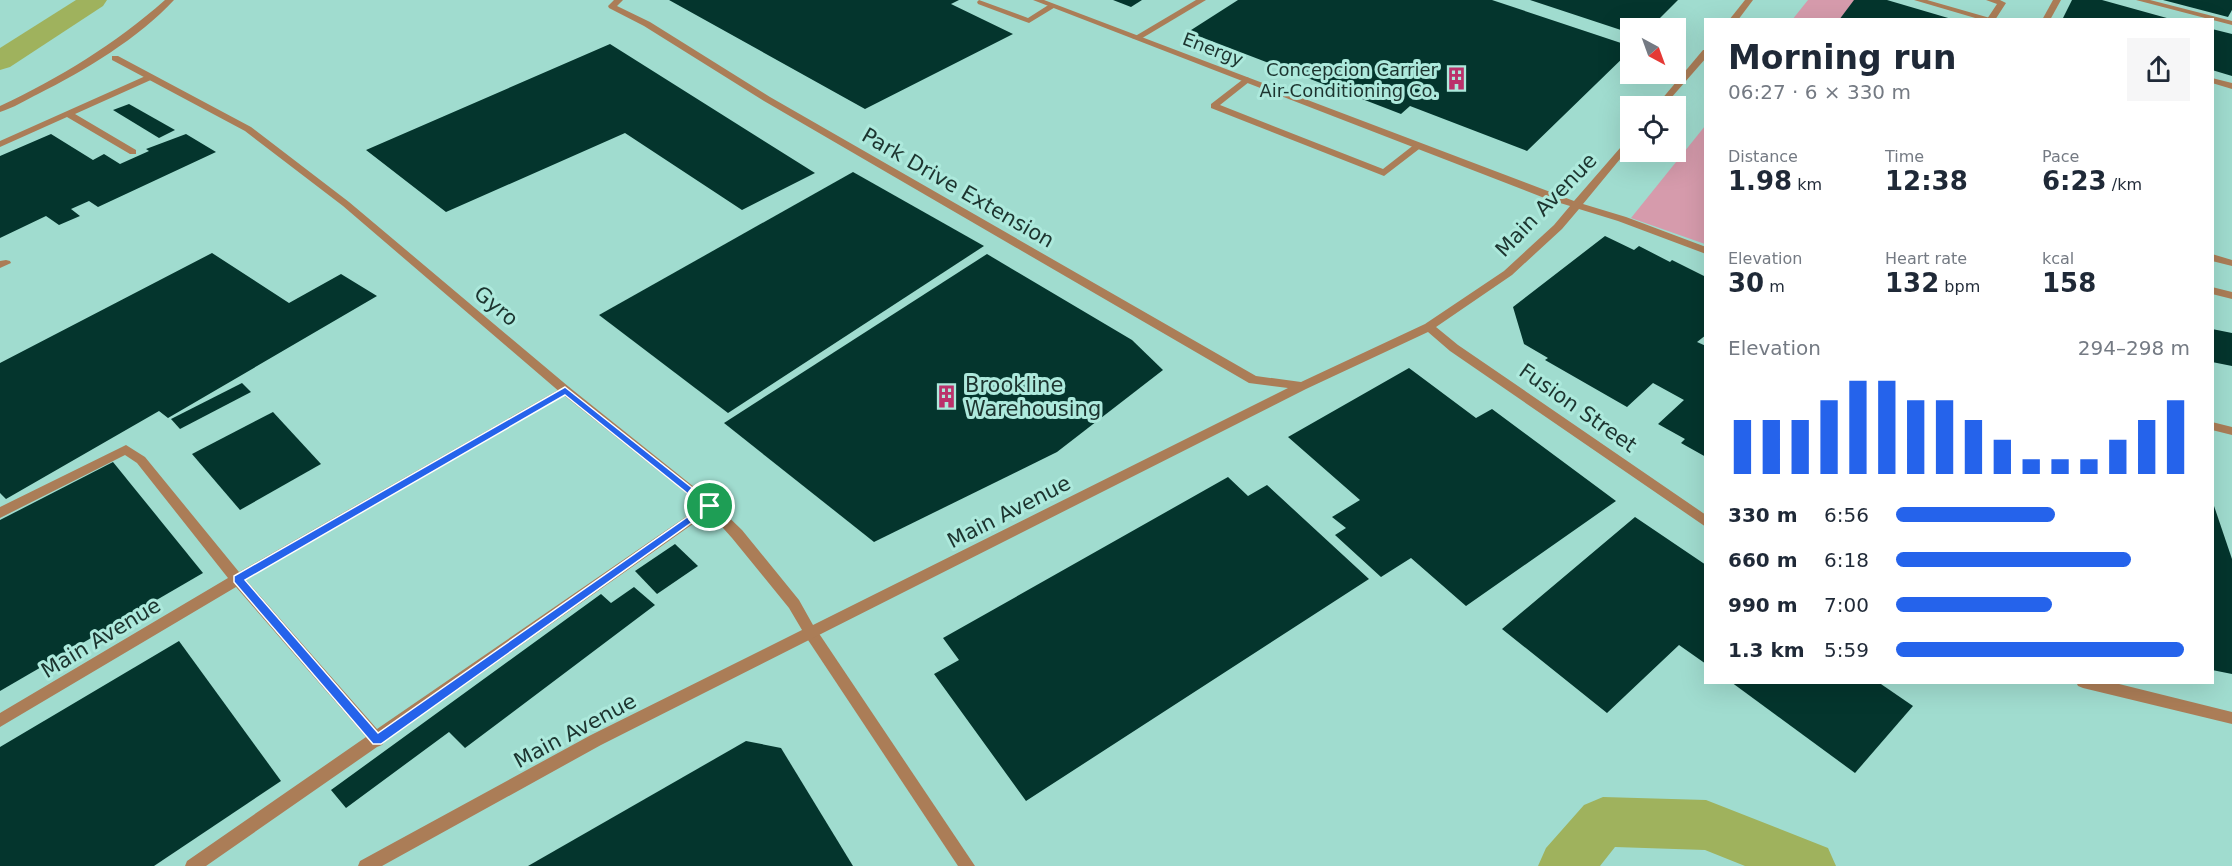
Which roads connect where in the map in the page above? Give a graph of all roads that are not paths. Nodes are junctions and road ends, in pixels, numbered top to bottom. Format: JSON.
{"nodes":[{"id":1,"x":170,"y":0,"type":"edge"},
{"id":2,"x":619,"y":0,"type":"edge"},
{"id":3,"x":1038,"y":0,"type":"edge"},
{"id":4,"x":1202,"y":0,"type":"edge"},
{"id":5,"x":1749,"y":0,"type":"edge"},
{"id":6,"x":1918,"y":0,"type":"edge"},
{"id":7,"x":1990,"y":0,"type":"edge"},
{"id":8,"x":2057,"y":0,"type":"edge"},
{"id":9,"x":2140,"y":0,"type":"edge"},
{"id":10,"x":981,"y":2,"type":"dead end"},
{"id":11,"x":1053,"y":6,"type":"junction"},
{"id":12,"x":1735,"y":18,"type":"edge"},
{"id":13,"x":1988,"y":18,"type":"edge"},
{"id":14,"x":1993,"y":18,"type":"edge"},
{"id":15,"x":2047,"y":18,"type":"edge"},
{"id":16,"x":2212,"y":18,"type":"edge"},
{"id":17,"x":2214,"y":18,"type":"edge"},
{"id":18,"x":2232,"y":23,"type":"edge"},
{"id":19,"x":1136,"y":38,"type":"junction"},
{"id":20,"x":1704,"y":54,"type":"edge"},
{"id":21,"x":115,"y":58,"type":"dead end"},
{"id":22,"x":150,"y":77,"type":"junction"},
{"id":23,"x":1246,"y":80,"type":"junction"},
{"id":24,"x":2214,"y":81,"type":"edge"},
{"id":25,"x":2232,"y":86,"type":"edge"},
{"id":26,"x":1669,"y":96,"type":"edge"},
{"id":27,"x":0,"y":109,"type":"edge"},
{"id":28,"x":68,"y":114,"type":"junction"},
{"id":29,"x":0,"y":144,"type":"edge"},
{"id":30,"x":1418,"y":146,"type":"junction"},
{"id":31,"x":133,"y":152,"type":"dead end"},
{"id":32,"x":1620,"y":154,"type":"edge"},
{"id":33,"x":1578,"y":204,"type":"junction"},
{"id":34,"x":1704,"y":250,"type":"edge"},
{"id":35,"x":2214,"y":258,"type":"edge"},
{"id":36,"x":2232,"y":263,"type":"edge"},
{"id":37,"x":2214,"y":291,"type":"edge"},
{"id":38,"x":2232,"y":296,"type":"edge"},
{"id":39,"x":1429,"y":327,"type":"junction"},
{"id":40,"x":1302,"y":386,"type":"junction"},
{"id":41,"x":565,"y":390,"type":"junction"},
{"id":42,"x":2214,"y":426,"type":"edge"},
{"id":43,"x":2232,"y":431,"type":"edge"},
{"id":44,"x":710,"y":506,"type":"junction"},
{"id":45,"x":0,"y":513,"type":"edge"},
{"id":46,"x":1704,"y":521,"type":"edge"},
{"id":47,"x":237,"y":579,"type":"junction"},
{"id":48,"x":812,"y":633,"type":"junction"},
{"id":49,"x":2092,"y":684,"type":"edge"},
{"id":50,"x":2232,"y":718,"type":"edge"},
{"id":51,"x":0,"y":721,"type":"edge"},
{"id":52,"x":377,"y":740,"type":"junction"},
{"id":53,"x":193,"y":866,"type":"edge"},
{"id":54,"x":366,"y":866,"type":"edge"},
{"id":55,"x":967,"y":866,"type":"edge"}],
"edges":[{"from":1,"to":27,"type":"street"},
{"from":2,"to":40,"type":"street","name":"Park Drive Extension"},
{"from":3,"to":11,"type":"street","name":"Energy"},
{"from":4,"to":19,"type":"street"},
{"from":5,"to":12,"type":"street"},
{"from":6,"to":13,"type":"street"},
{"from":7,"to":14,"type":"street"},
{"from":8,"to":15,"type":"street"},
{"from":9,"to":16,"type":"street"},
{"from":10,"to":11,"type":"street"},
{"from":11,"to":19,"type":"street","name":"Energy"},
{"from":17,"to":18,"type":"street"},
{"from":19,"to":23,"type":"street","name":"Energy"},
{"from":20,"to":26,"type":"street"},
{"from":21,"to":22,"type":"street","name":"Gyro"},
{"from":22,"to":28,"type":"street"},
{"from":22,"to":41,"type":"street","name":"Gyro"},
{"from":23,"to":30,"type":"street","name":"Energy"},
{"from":23,"to":30,"type":"street"},
{"from":24,"to":25,"type":"street"},
{"from":28,"to":29,"type":"street"},
{"from":28,"to":31,"type":"street"},
{"from":30,"to":33,"type":"street","name":"Energy"},
{"from":32,"to":33,"type":"street","name":"Main Avenue"},
{"from":33,"to":34,"type":"street","name":"Energy"},
{"from":33,"to":39,"type":"street","name":"Main Avenue"},
{"from":35,"to":36,"type":"street"},
{"from":37,"to":38,"type":"street"},
{"from":39,"to":40,"type":"street","name":"Main Avenue"},
{"from":39,"to":46,"type":"street","name":"Fusion Street"},
{"from":40,"to":48,"type":"street","name":"Main Avenue"},
{"from":41,"to":44,"type":"street","name":"Gyro"},
{"from":41,"to":47,"type":"street","name":"Main Avenue"},
{"from":42,"to":43,"type":"street"},
{"from":44,"to":48,"type":"street","name":"Gyro"},
{"from":44,"to":52,"type":"street"},
{"from":45,"to":47,"type":"street"},
{"from":47,"to":51,"type":"street","name":"Main Avenue"},
{"from":47,"to":52,"type":"street"},
{"from":48,"to":54,"type":"street","name":"Main Avenue"},
{"from":48,"to":55,"type":"street","name":"Gyro"},
{"from":49,"to":50,"type":"street"},
{"from":52,"to":53,"type":"street"}]}
